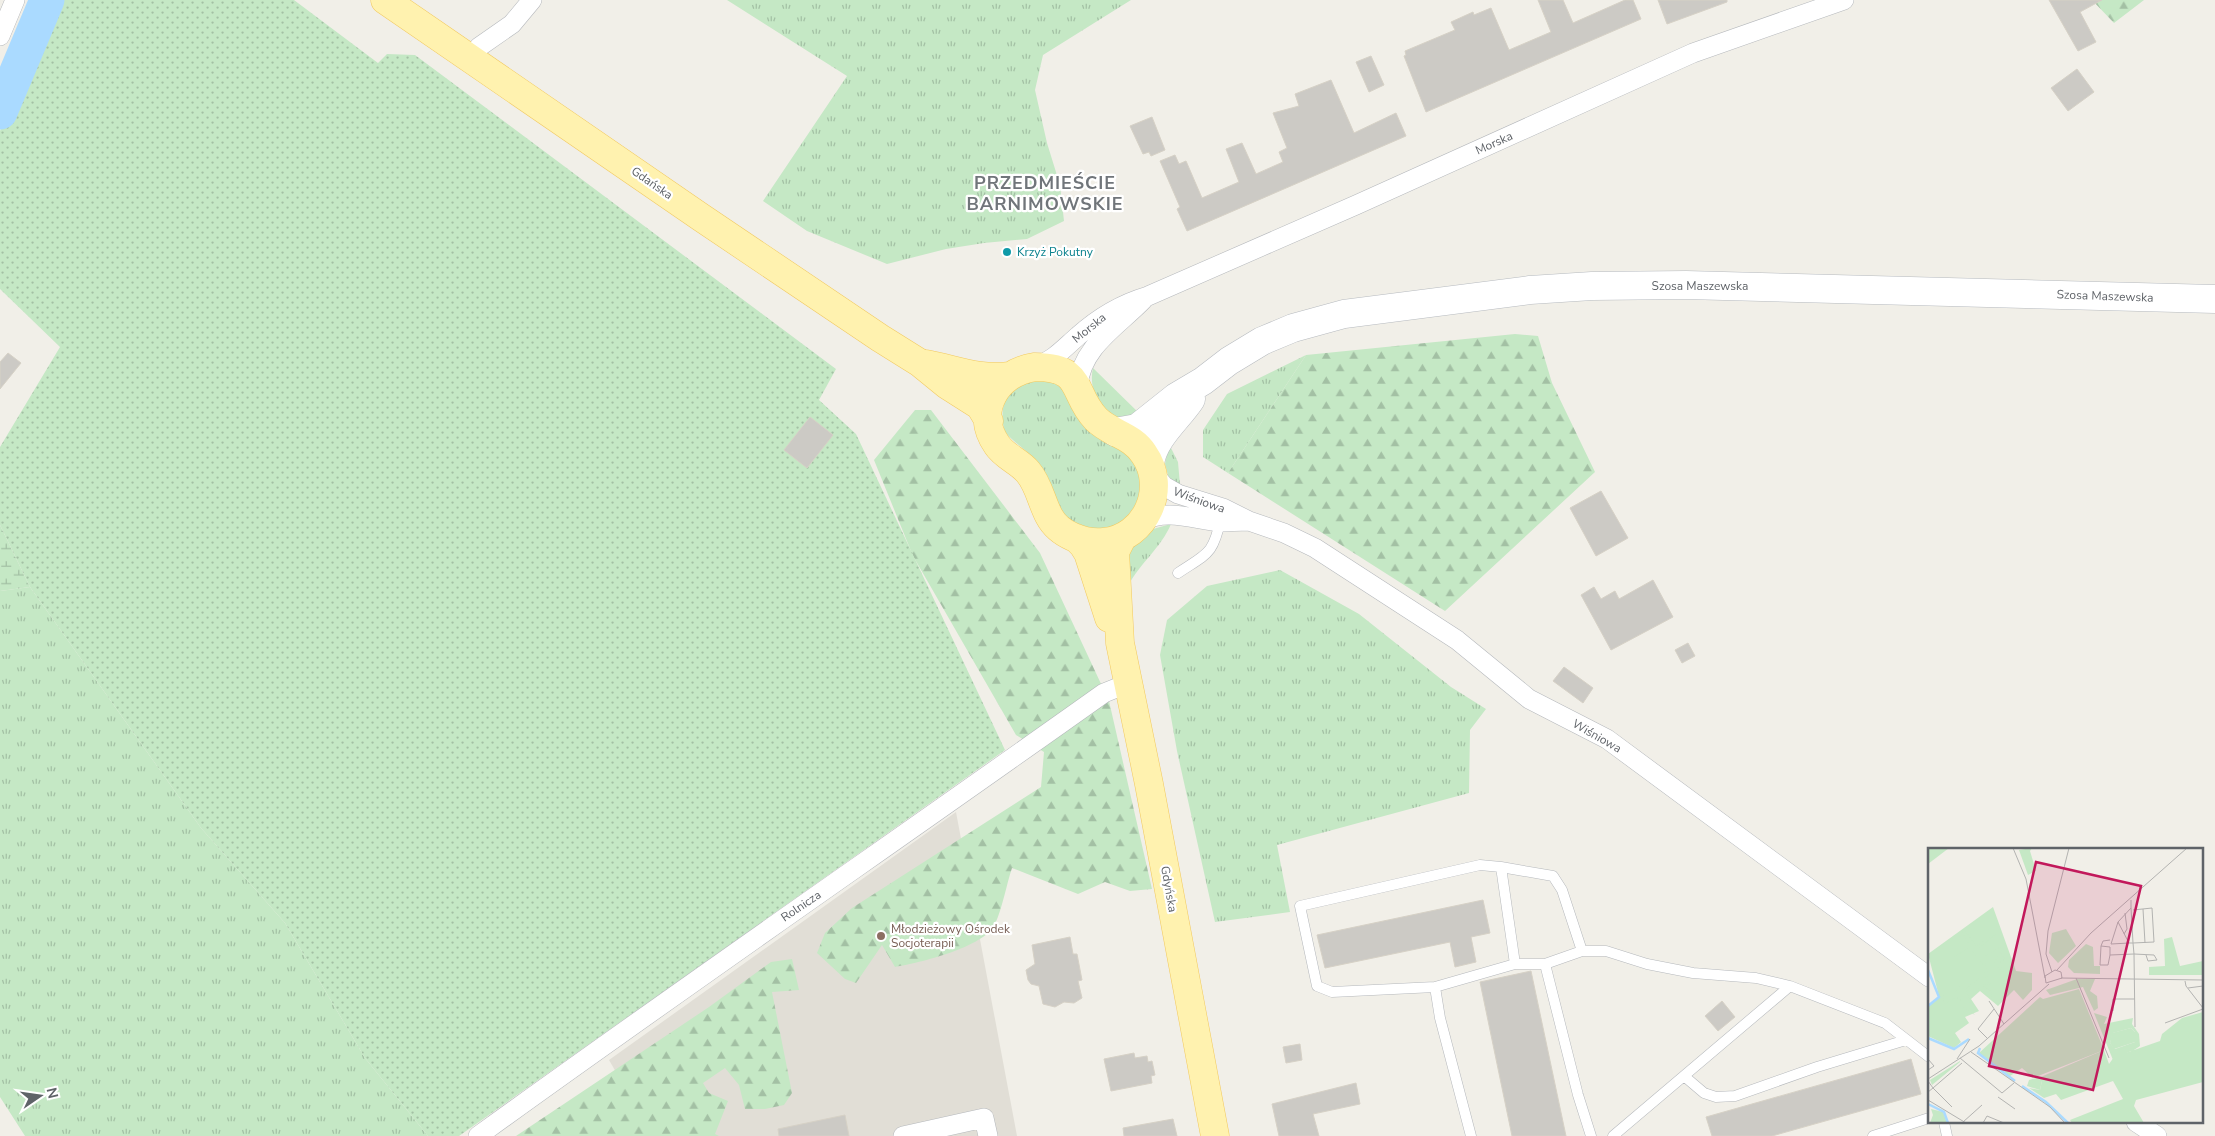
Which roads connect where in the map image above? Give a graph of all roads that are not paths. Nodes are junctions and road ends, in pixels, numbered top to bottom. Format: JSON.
{"nodes":[{"id":1,"x":15,"y":0,"type":"edge"},
{"id":2,"x":385,"y":0,"type":"edge"},
{"id":3,"x":532,"y":0,"type":"edge"},
{"id":4,"x":1844,"y":0,"type":"edge"},
{"id":5,"x":0,"y":36,"type":"edge"},
{"id":6,"x":472,"y":59,"type":"junction"},
{"id":7,"x":1148,"y":296,"type":"junction"},
{"id":8,"x":2215,"y":299,"type":"edge"},
{"id":9,"x":920,"y":363,"type":"junction"},
{"id":10,"x":1035,"y":367,"type":"junction"},
{"id":11,"x":1008,"y":376,"type":"junction"},
{"id":12,"x":1203,"y":381,"type":"junction"},
{"id":13,"x":1078,"y":386,"type":"junction"},
{"id":14,"x":989,"y":421,"type":"junction"},
{"id":15,"x":1115,"y":432,"type":"junction"},
{"id":16,"x":1152,"y":469,"type":"junction"},
{"id":17,"x":1221,"y":515,"type":"junction"},
{"id":18,"x":1143,"y":521,"type":"junction"},
{"id":19,"x":1076,"y":538,"type":"junction"},
{"id":20,"x":1122,"y":538,"type":"junction"},
{"id":21,"x":1178,"y":573,"type":"dead end"},
{"id":22,"x":1120,"y":643,"type":"junction"},
{"id":23,"x":1129,"y":683,"type":"junction"},
{"id":24,"x":1502,"y":867,"type":"junction"},
{"id":25,"x":1582,"y":951,"type":"junction"},
{"id":26,"x":1515,"y":964,"type":"junction"},
{"id":27,"x":1545,"y":964,"type":"junction"},
{"id":28,"x":1928,"y":976,"type":"edge"},
{"id":29,"x":1790,"y":986,"type":"junction"},
{"id":30,"x":1435,"y":987,"type":"junction"},
{"id":31,"x":1906,"y":1040,"type":"junction"},
{"id":32,"x":1928,"y":1056,"type":"edge"},
{"id":33,"x":1684,"y":1076,"type":"junction"},
{"id":34,"x":1928,"y":1118,"type":"edge"},
{"id":35,"x":2139,"y":1124,"type":"edge"},
{"id":36,"x":478,"y":1136,"type":"edge"},
{"id":37,"x":903,"y":1136,"type":"edge"},
{"id":38,"x":988,"y":1136,"type":"edge"},
{"id":39,"x":1215,"y":1136,"type":"edge"},
{"id":40,"x":1471,"y":1136,"type":"edge"},
{"id":41,"x":1591,"y":1136,"type":"edge"},
{"id":42,"x":1613,"y":1136,"type":"edge"},
{"id":43,"x":1873,"y":1136,"type":"edge"},
{"id":44,"x":2156,"y":1136,"type":"edge"}],
"edges":[{"from":1,"to":5,"type":"street"},
{"from":2,"to":6,"type":"main road","name":"Gdańska"},
{"from":3,"to":6,"type":"street"},
{"from":4,"to":7,"type":"street","name":"Morska"},
{"from":6,"to":9,"type":"main road","name":"Gdańska"},
{"from":7,"to":10,"type":"street","name":"Morska"},
{"from":7,"to":13,"type":"street","name":"Morska"},
{"from":8,"to":12,"type":"main road","name":"Szosa Maszewska"},
{"from":9,"to":11,"type":"main road","name":"Gdańska"},
{"from":9,"to":14,"type":"main road","name":"Gdańska"},
{"from":10,"to":11,"type":"main road"},
{"from":10,"to":13,"type":"main road"},
{"from":11,"to":14,"type":"main road"},
{"from":12,"to":15,"type":"main road","name":"Szosa Maszewska"},
{"from":12,"to":16,"type":"main road","name":"Szosa Maszewska"},
{"from":13,"to":15,"type":"main road"},
{"from":14,"to":19,"type":"main road"},
{"from":15,"to":16,"type":"main road"},
{"from":16,"to":17,"type":"street","name":"Wiśniowa"},
{"from":16,"to":18,"type":"main road"},
{"from":17,"to":18,"type":"street","name":"Wiśniowa"},
{"from":17,"to":21,"type":"lane"},
{"from":17,"to":28,"type":"street","name":"Wiśniowa"},
{"from":18,"to":20,"type":"main road"},
{"from":19,"to":20,"type":"main road"},
{"from":19,"to":22,"type":"main road","name":"Gdyńska"},
{"from":20,"to":22,"type":"main road","name":"Gdyńska"},
{"from":22,"to":23,"type":"main road","name":"Gdyńska"},
{"from":23,"to":36,"type":"street","name":"Rolnicza"},
{"from":23,"to":39,"type":"main road","name":"Gdyńska"},
{"from":24,"to":25,"type":"lane"},
{"from":24,"to":26,"type":"lane"},
{"from":24,"to":30,"type":"lane"},
{"from":25,"to":27,"type":"lane"},
{"from":25,"to":29,"type":"lane"},
{"from":26,"to":27,"type":"lane"},
{"from":26,"to":30,"type":"lane"},
{"from":27,"to":41,"type":"lane"},
{"from":29,"to":31,"type":"lane"},
{"from":29,"to":33,"type":"lane"},
{"from":30,"to":40,"type":"lane"},
{"from":31,"to":32,"type":"lane"},
{"from":31,"to":33,"type":"lane"},
{"from":33,"to":42,"type":"lane"},
{"from":34,"to":43,"type":"lane"},
{"from":35,"to":44,"type":"street"},
{"from":37,"to":38,"type":"street"}]}
